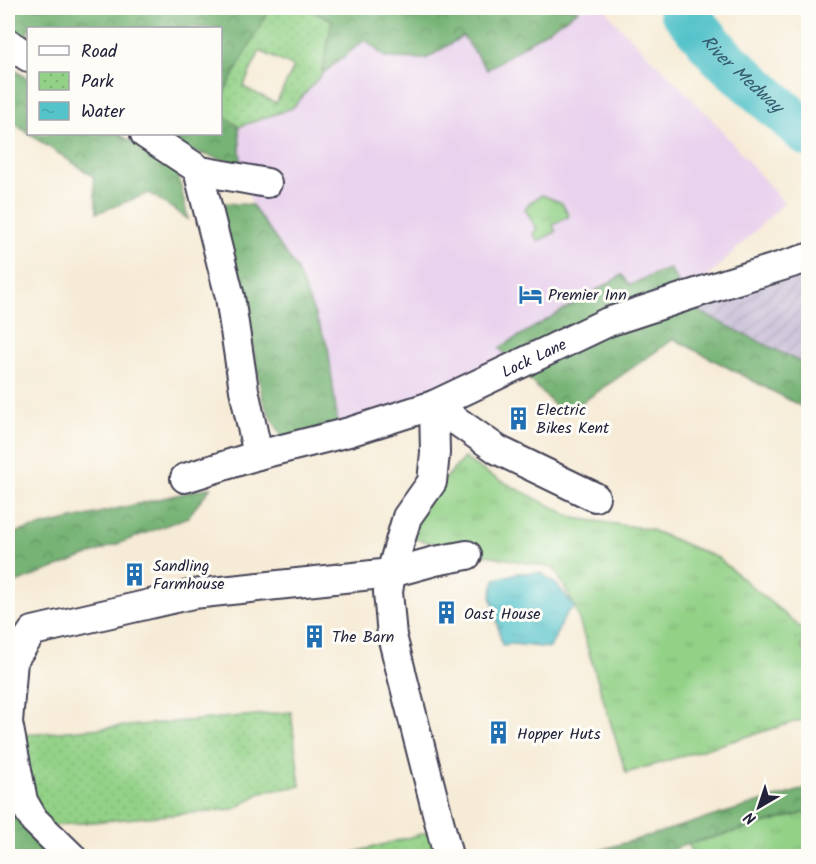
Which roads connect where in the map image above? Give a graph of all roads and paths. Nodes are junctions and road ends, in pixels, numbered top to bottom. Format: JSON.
{"nodes":[{"id":1,"x":8,"y":43,"type":"edge"},
{"id":2,"x":27,"y":56,"type":"edge"},
{"id":3,"x":147,"y":135,"type":"edge"},
{"id":4,"x":201,"y":171,"type":"junction"},
{"id":5,"x":267,"y":183,"type":"dead end"},
{"id":6,"x":808,"y":258,"type":"edge"},
{"id":7,"x":434,"y":405,"type":"junction"},
{"id":8,"x":258,"y":455,"type":"junction"},
{"id":9,"x":185,"y":478,"type":"dead end"},
{"id":10,"x":595,"y":497,"type":"dead end"},
{"id":11,"x":467,"y":555,"type":"dead end"},
{"id":12,"x":391,"y":573,"type":"junction"},
{"id":13,"x":8,"y":722,"type":"edge"},
{"id":14,"x":71,"y":856,"type":"edge"},
{"id":15,"x":448,"y":856,"type":"edge"}],
"edges":[{"from":1,"to":2,"type":"street"},
{"from":3,"to":4,"type":"street"},
{"from":4,"to":5,"type":"street"},
{"from":4,"to":8,"type":"street"},
{"from":6,"to":7,"type":"street","name":"Lock Lane"},
{"from":7,"to":8,"type":"street","name":"Lock Lane"},
{"from":7,"to":10,"type":"street"},
{"from":7,"to":12,"type":"street"},
{"from":8,"to":9,"type":"street","name":"Lock Lane"},
{"from":11,"to":12,"type":"street"},
{"from":12,"to":13,"type":"street"},
{"from":12,"to":15,"type":"street"},
{"from":13,"to":14,"type":"street"}]}
